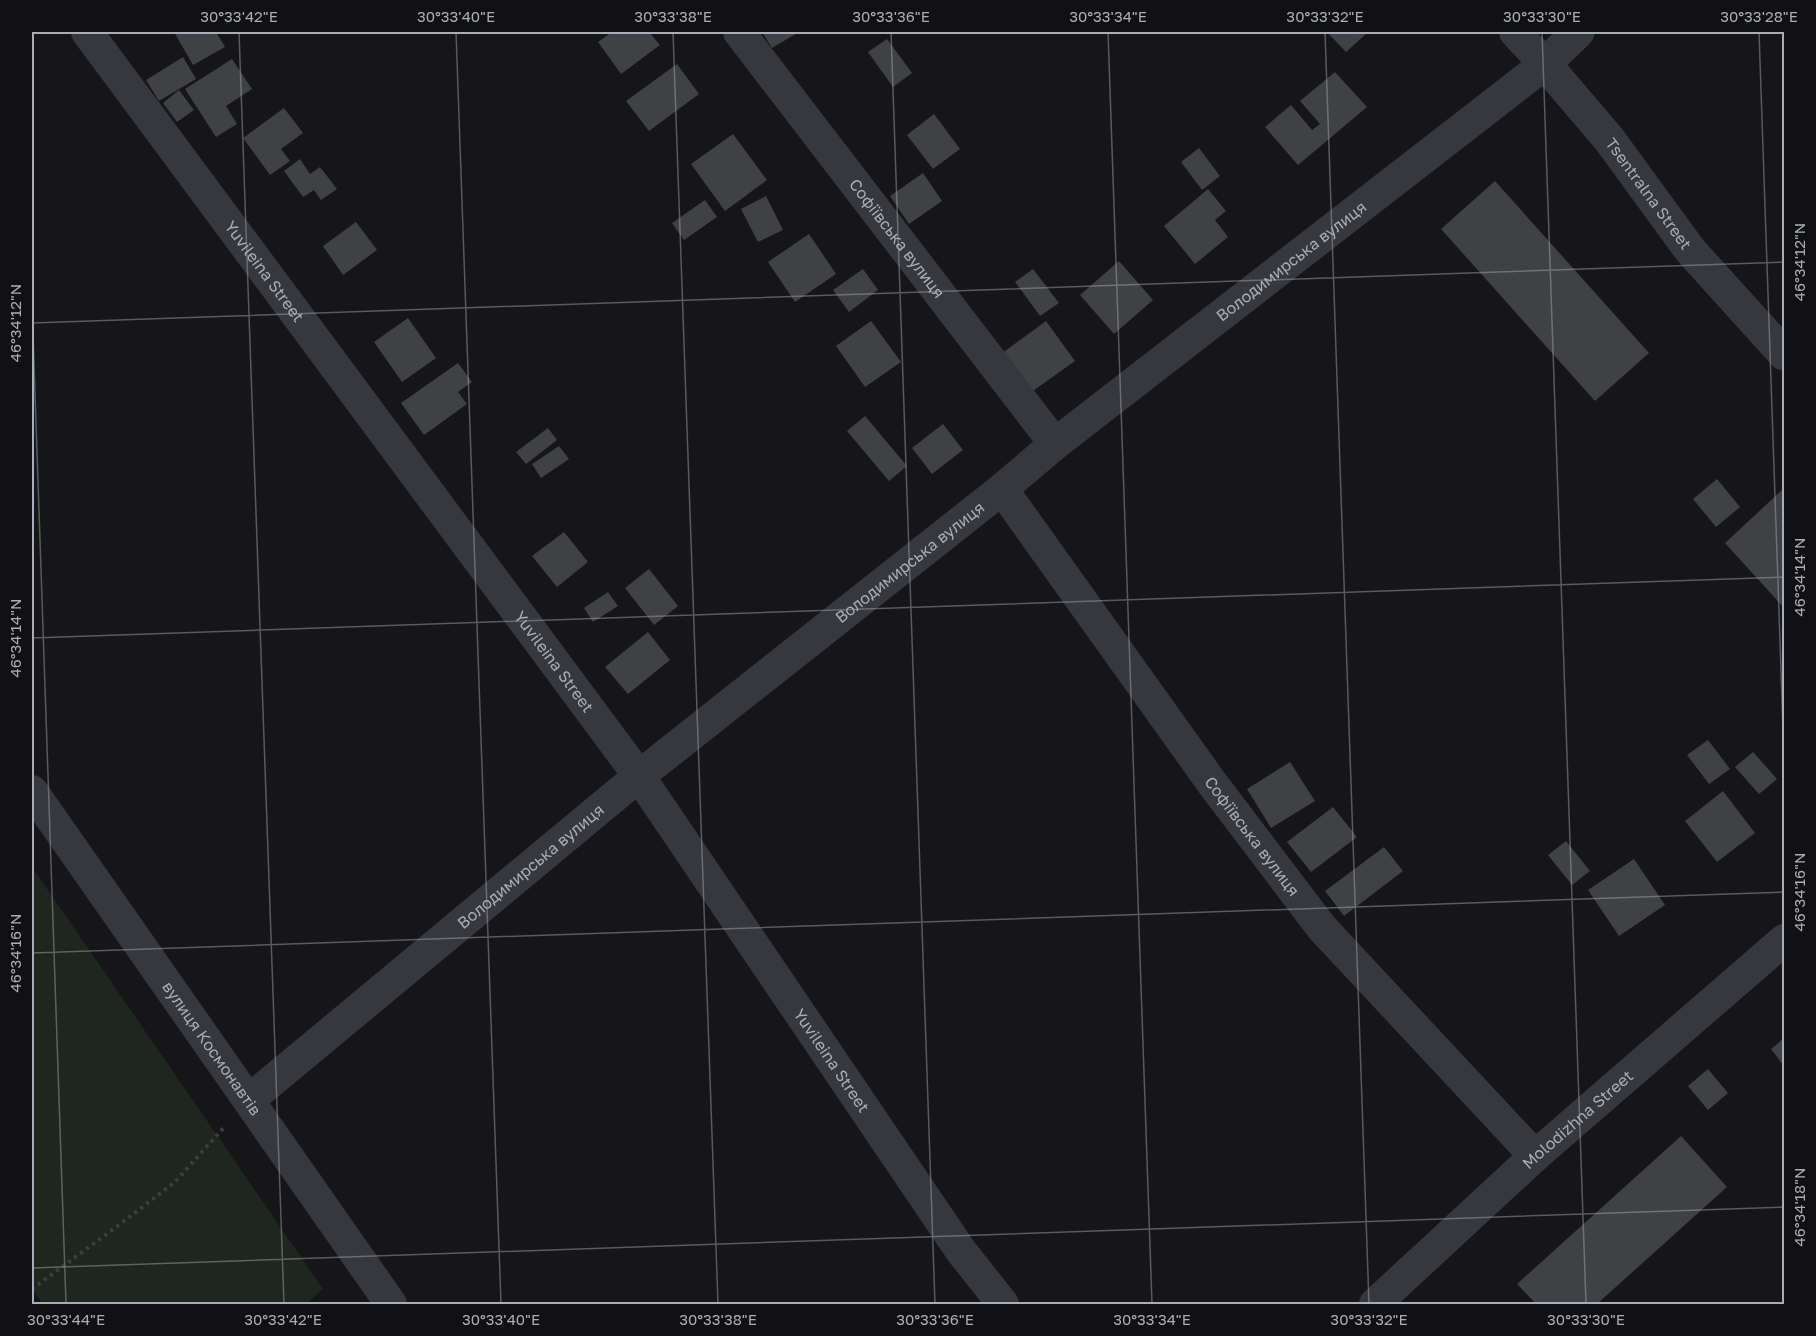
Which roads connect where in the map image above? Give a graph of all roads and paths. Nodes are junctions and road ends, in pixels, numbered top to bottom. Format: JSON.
{"nodes":[{"id":1,"x":87,"y":32,"type":"edge"},
{"id":2,"x":739,"y":32,"type":"edge"},
{"id":3,"x":1515,"y":32,"type":"edge"},
{"id":4,"x":1578,"y":32,"type":"edge"},
{"id":5,"x":1545,"y":64,"type":"junction"},
{"id":6,"x":1785,"y":354,"type":"edge"},
{"id":7,"x":1055,"y":444,"type":"junction"},
{"id":8,"x":1002,"y":489,"type":"junction"},
{"id":9,"x":639,"y":776,"type":"junction"},
{"id":10,"x":32,"y":791,"type":"edge"},
{"id":11,"x":1785,"y":940,"type":"edge"},
{"id":12,"x":249,"y":1100,"type":"junction"},
{"id":13,"x":1535,"y":1156,"type":"junction"},
{"id":14,"x":32,"y":1289,"type":"edge"},
{"id":15,"x":392,"y":1305,"type":"edge"},
{"id":16,"x":1003,"y":1305,"type":"edge"},
{"id":17,"x":1375,"y":1305,"type":"edge"}],
"edges":[{"from":1,"to":9,"type":"street","name":"Yuvileina Street"},
{"from":2,"to":7,"type":"street","name":"Софіївська вулиця"},
{"from":3,"to":5,"type":"street","name":"Tsentralna Street"},
{"from":4,"to":5,"type":"street","name":"Володимирська вулиця"},
{"from":5,"to":6,"type":"street","name":"Tsentralna Street"},
{"from":5,"to":7,"type":"street","name":"Володимирська вулиця"},
{"from":7,"to":8,"type":"street","name":"Володимирська вулиця"},
{"from":8,"to":9,"type":"street","name":"Володимирська вулиця"},
{"from":8,"to":13,"type":"street","name":"Софіївська вулиця"},
{"from":9,"to":12,"type":"street","name":"Володимирська вулиця"},
{"from":9,"to":16,"type":"street","name":"Yuvileina Street"},
{"from":10,"to":12,"type":"street","name":"вулиця Космонавтів"},
{"from":11,"to":13,"type":"street","name":"Molodizhna Street"},
{"from":12,"to":14,"type":"path"},
{"from":12,"to":15,"type":"street","name":"вулиця Космонавтів"},
{"from":13,"to":17,"type":"street","name":"Molodizhna Street"}]}
